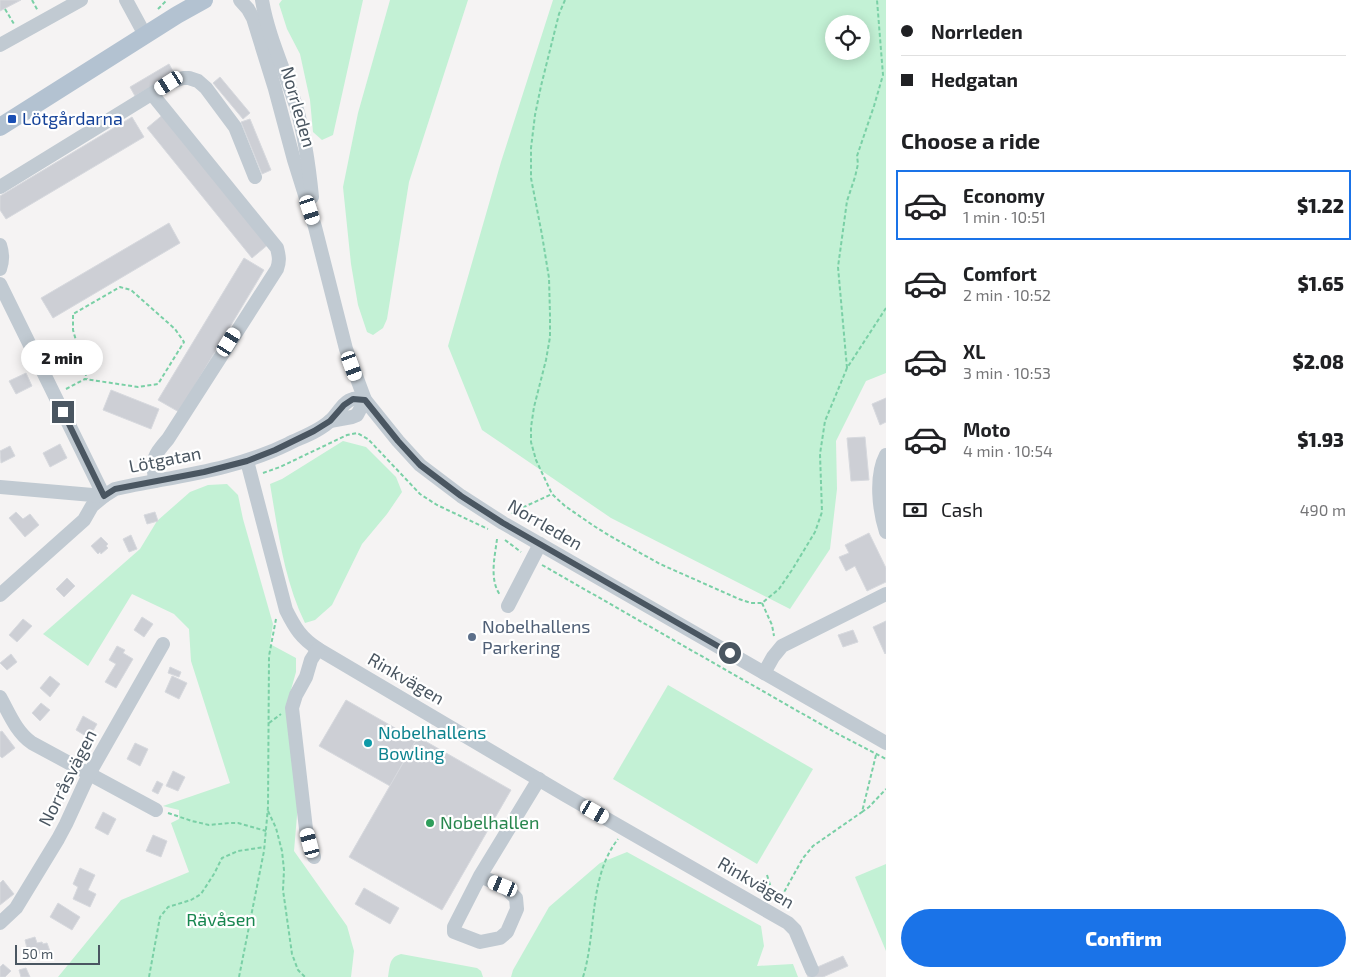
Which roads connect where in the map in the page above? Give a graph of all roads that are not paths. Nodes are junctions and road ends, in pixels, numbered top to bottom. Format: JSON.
{"nodes":[{"id":1,"x":81,"y":0,"type":"edge"},
{"id":2,"x":126,"y":0,"type":"edge"},
{"id":3,"x":180,"y":0,"type":"edge"},
{"id":4,"x":204,"y":0,"type":"edge"},
{"id":5,"x":240,"y":0,"type":"edge"},
{"id":6,"x":262,"y":0,"type":"edge"},
{"id":7,"x":61,"y":5,"type":"edge"},
{"id":8,"x":145,"y":35,"type":"junction"},
{"id":9,"x":0,"y":45,"type":"edge"},
{"id":10,"x":152,"y":94,"type":"junction"},
{"id":11,"x":0,"y":127,"type":"edge"},
{"id":12,"x":255,"y":177,"type":"dead end"},
{"id":13,"x":0,"y":187,"type":"edge"},
{"id":14,"x":315,"y":227,"type":"junction"},
{"id":15,"x":0,"y":245,"type":"edge"},
{"id":16,"x":0,"y":269,"type":"edge"},
{"id":17,"x":0,"y":284,"type":"edge"},
{"id":18,"x":365,"y":400,"type":"junction"},
{"id":19,"x":886,"y":455,"type":"edge"},
{"id":20,"x":247,"y":461,"type":"junction"},
{"id":21,"x":155,"y":481,"type":"junction"},
{"id":22,"x":0,"y":488,"type":"edge"},
{"id":23,"x":104,"y":496,"type":"junction"},
{"id":24,"x":886,"y":532,"type":"edge"},
{"id":25,"x":540,"y":544,"type":"junction"},
{"id":26,"x":886,"y":594,"type":"edge"},
{"id":27,"x":0,"y":595,"type":"edge"},
{"id":28,"x":508,"y":606,"type":"road end"},
{"id":29,"x":163,"y":644,"type":"dead end"},
{"id":30,"x":318,"y":649,"type":"junction"},
{"id":31,"x":764,"y":673,"type":"junction"},
{"id":32,"x":0,"y":697,"type":"edge"},
{"id":33,"x":886,"y":743,"type":"edge"},
{"id":34,"x":89,"y":774,"type":"junction"},
{"id":35,"x":539,"y":779,"type":"junction"},
{"id":36,"x":156,"y":810,"type":"road end"},
{"id":37,"x":314,"y":856,"type":"dead end"},
{"id":38,"x":480,"y":876,"type":"junction"},
{"id":39,"x":0,"y":924,"type":"edge"},
{"id":40,"x":812,"y":970,"type":"dead end"}],
"edges":[{"from":1,"to":7,"type":"street"},
{"from":2,"to":8,"type":"street"},
{"from":3,"to":8,"type":"main road"},
{"from":4,"to":8,"type":"main road"},
{"from":5,"to":14,"type":"street","name":"Norrleden"},
{"from":6,"to":14,"type":"street","name":"Norrleden"},
{"from":7,"to":9,"type":"street"},
{"from":8,"to":11,"type":"main road"},
{"from":10,"to":12,"type":"street"},
{"from":10,"to":13,"type":"street"},
{"from":10,"to":21,"type":"street"},
{"from":14,"to":18,"type":"street","name":"Norrleden"},
{"from":15,"to":16,"type":"street"},
{"from":17,"to":23,"type":"street"},
{"from":18,"to":20,"type":"street","name":"Lötgatan"},
{"from":18,"to":25,"type":"street","name":"Norrleden"},
{"from":19,"to":24,"type":"street"},
{"from":20,"to":21,"type":"street","name":"Lötgatan"},
{"from":20,"to":30,"type":"street","name":"Rinkvägen"},
{"from":21,"to":23,"type":"street","name":"Lötgatan"},
{"from":22,"to":23,"type":"street","name":"Lötgatan"},
{"from":23,"to":27,"type":"street"},
{"from":25,"to":28,"type":"street"},
{"from":25,"to":31,"type":"street","name":"Norrleden"},
{"from":26,"to":31,"type":"street"},
{"from":29,"to":34,"type":"street","name":"Norråsvägen"},
{"from":30,"to":35,"type":"street","name":"Rinkvägen"},
{"from":30,"to":37,"type":"street"},
{"from":31,"to":33,"type":"street","name":"Norrleden"},
{"from":32,"to":34,"type":"street"},
{"from":34,"to":36,"type":"street"},
{"from":34,"to":39,"type":"street","name":"Norråsvägen"},
{"from":35,"to":38,"type":"street"},
{"from":35,"to":40,"type":"street","name":"Rinkvägen"},
{"from":38,"to":38,"type":"street"}]}
